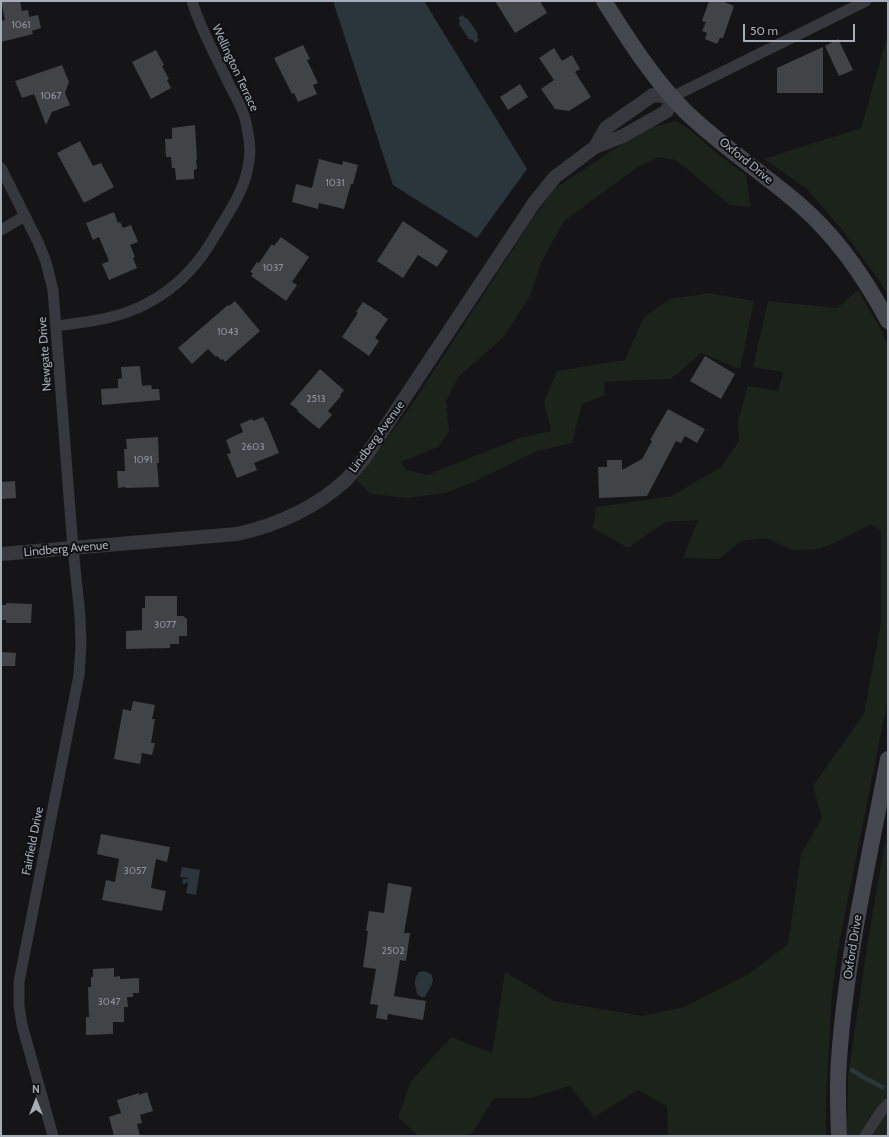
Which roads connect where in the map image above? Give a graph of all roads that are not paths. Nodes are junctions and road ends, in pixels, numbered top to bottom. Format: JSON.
{"nodes":[{"id":1,"x":192,"y":1,"type":"edge"},
{"id":2,"x":604,"y":1,"type":"edge"},
{"id":3,"x":866,"y":1,"type":"edge"},
{"id":4,"x":672,"y":97,"type":"junction"},
{"id":5,"x":595,"y":147,"type":"junction"},
{"id":6,"x":1,"y":168,"type":"edge"},
{"id":7,"x":25,"y":216,"type":"junction"},
{"id":8,"x":1,"y":230,"type":"edge"},
{"id":9,"x":888,"y":321,"type":"edge"},
{"id":10,"x":56,"y":326,"type":"junction"},
{"id":11,"x":73,"y":548,"type":"junction"},
{"id":12,"x":1,"y":554,"type":"edge"},
{"id":13,"x":888,"y":759,"type":"edge"},
{"id":14,"x":888,"y":1104,"type":"edge"},
{"id":15,"x":53,"y":1136,"type":"edge"},
{"id":16,"x":838,"y":1136,"type":"edge"},
{"id":17,"x":865,"y":1136,"type":"edge"}],
"edges":[{"from":1,"to":10,"type":"street","name":"Wellington Terrace"},
{"from":2,"to":4,"type":"main road","name":"Oxford Drive"},
{"from":3,"to":4,"type":"street"},
{"from":4,"to":5,"type":"street","name":"Lindberg Avenue"},
{"from":4,"to":5,"type":"street","name":"Lindberg Avenue"},
{"from":4,"to":9,"type":"main road","name":"Oxford Drive"},
{"from":5,"to":11,"type":"street","name":"Lindberg Avenue"},
{"from":6,"to":7,"type":"street","name":"Newgate Drive"},
{"from":7,"to":8,"type":"street"},
{"from":7,"to":10,"type":"street","name":"Newgate Drive"},
{"from":10,"to":11,"type":"street","name":"Newgate Drive"},
{"from":11,"to":12,"type":"street","name":"Lindberg Avenue"},
{"from":11,"to":15,"type":"street","name":"Fairfield Drive"},
{"from":13,"to":16,"type":"main road","name":"Oxford Drive"},
{"from":14,"to":17,"type":"street"}]}
